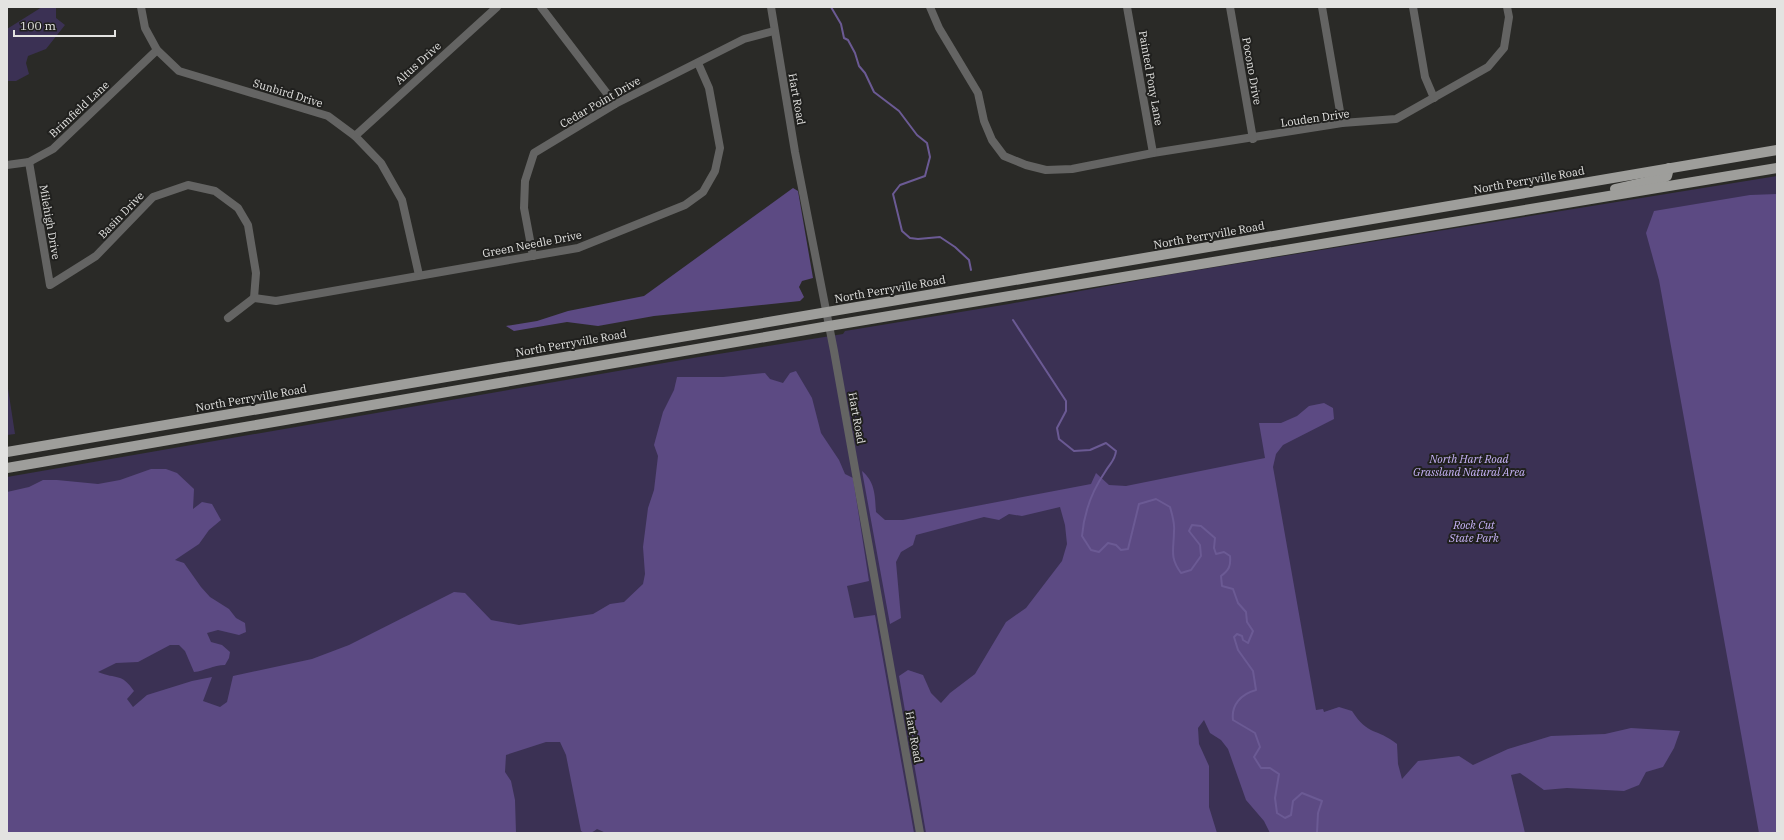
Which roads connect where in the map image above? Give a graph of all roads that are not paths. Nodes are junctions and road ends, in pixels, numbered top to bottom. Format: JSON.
{"nodes":[{"id":1,"x":141,"y":7,"type":"edge"},
{"id":2,"x":497,"y":7,"type":"edge"},
{"id":3,"x":541,"y":7,"type":"edge"},
{"id":4,"x":771,"y":7,"type":"edge"},
{"id":5,"x":930,"y":7,"type":"edge"},
{"id":6,"x":1127,"y":7,"type":"edge"},
{"id":7,"x":1230,"y":7,"type":"edge"},
{"id":8,"x":1322,"y":7,"type":"edge"},
{"id":9,"x":1413,"y":7,"type":"edge"},
{"id":10,"x":1507,"y":7,"type":"edge"},
{"id":11,"x":774,"y":31,"type":"junction"},
{"id":12,"x":157,"y":50,"type":"junction"},
{"id":13,"x":698,"y":63,"type":"junction"},
{"id":14,"x":1434,"y":98,"type":"junction"},
{"id":15,"x":615,"y":104,"type":"junction"},
{"id":16,"x":1342,"y":124,"type":"junction"},
{"id":17,"x":355,"y":136,"type":"junction"},
{"id":18,"x":1253,"y":138,"type":"junction"},
{"id":19,"x":1777,"y":150,"type":"edge"},
{"id":20,"x":1153,"y":153,"type":"junction"},
{"id":21,"x":29,"y":162,"type":"junction"},
{"id":22,"x":7,"y":165,"type":"edge"},
{"id":23,"x":1669,"y":168,"type":"junction"},
{"id":24,"x":1777,"y":168,"type":"edge"},
{"id":25,"x":1587,"y":200,"type":"junction"},
{"id":26,"x":533,"y":256,"type":"junction"},
{"id":27,"x":419,"y":275,"type":"junction"},
{"id":28,"x":50,"y":285,"type":"joint"},
{"id":29,"x":254,"y":298,"type":"junction"},
{"id":30,"x":826,"y":312,"type":"junction"},
{"id":31,"x":228,"y":318,"type":"dead end"},
{"id":32,"x":829,"y":326,"type":"junction"},
{"id":33,"x":7,"y":452,"type":"edge"},
{"id":34,"x":7,"y":468,"type":"edge"},
{"id":35,"x":920,"y":833,"type":"edge"}],
"edges":[{"from":1,"to":12,"type":"street","name":"Sunbird Drive"},
{"from":2,"to":17,"type":"street","name":"Altus Drive"},
{"from":3,"to":15,"type":"street"},
{"from":4,"to":11,"type":"street","name":"Hart Road"},
{"from":5,"to":20,"type":"street","name":"Louden Drive"},
{"from":6,"to":20,"type":"street","name":"Painted Pony Lane"},
{"from":7,"to":18,"type":"street","name":"Pocono Drive"},
{"from":8,"to":16,"type":"street"},
{"from":9,"to":14,"type":"street"},
{"from":10,"to":14,"type":"street","name":"Louden Drive"},
{"from":11,"to":13,"type":"street","name":"Cedar Point Drive"},
{"from":11,"to":30,"type":"street","name":"Hart Road"},
{"from":12,"to":17,"type":"street","name":"Sunbird Drive"},
{"from":12,"to":21,"type":"street","name":"Brimfield Lane"},
{"from":13,"to":15,"type":"street","name":"Cedar Point Drive"},
{"from":13,"to":26,"type":"street","name":"Green Needle Drive"},
{"from":14,"to":16,"type":"street","name":"Louden Drive"},
{"from":15,"to":26,"type":"street","name":"Cedar Point Drive"},
{"from":16,"to":18,"type":"street","name":"Louden Drive"},
{"from":17,"to":27,"type":"street","name":"Sunbird Drive"},
{"from":18,"to":20,"type":"street","name":"Louden Drive"},
{"from":19,"to":23,"type":"main road","name":"North Perryville Road"},
{"from":21,"to":22,"type":"street","name":"Brimfield Lane"},
{"from":21,"to":28,"type":"street","name":"Milehigh Drive"},
{"from":23,"to":25,"type":"main road"},
{"from":23,"to":30,"type":"main road","name":"North Perryville Road"},
{"from":24,"to":25,"type":"main road"},
{"from":25,"to":32,"type":"main road"},
{"from":26,"to":27,"type":"street","name":"Green Needle Drive"},
{"from":27,"to":29,"type":"street","name":"Green Needle Drive"},
{"from":28,"to":29,"type":"street","name":"Basin Drive"},
{"from":29,"to":31,"type":"street"},
{"from":30,"to":32,"type":"street","name":"Hart Road"},
{"from":30,"to":33,"type":"main road","name":"North Perryville Road"},
{"from":32,"to":34,"type":"main road"},
{"from":32,"to":35,"type":"street","name":"Hart Road"}]}
